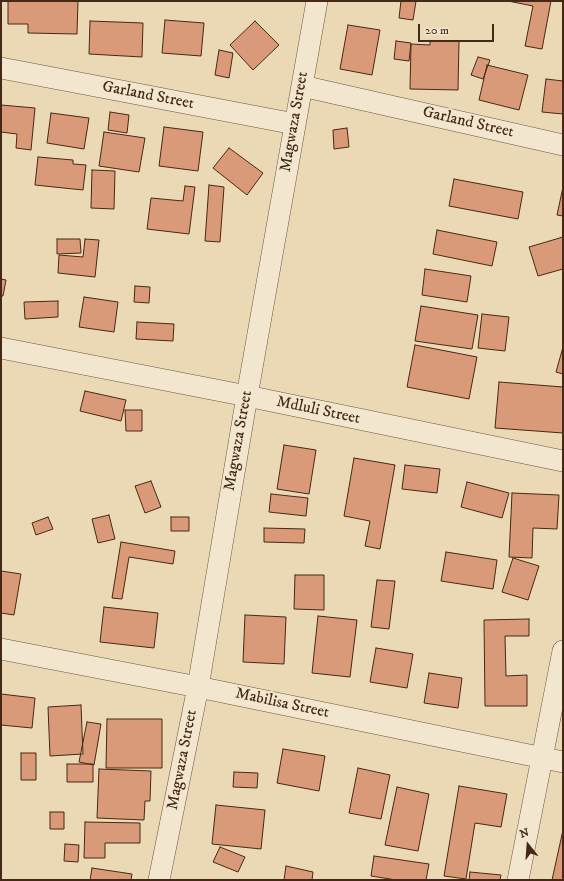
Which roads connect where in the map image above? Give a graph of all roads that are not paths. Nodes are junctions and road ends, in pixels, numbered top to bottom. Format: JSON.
{"nodes":[{"id":1,"x":317,"y":1,"type":"edge"},
{"id":2,"x":1,"y":68,"type":"edge"},
{"id":3,"x":302,"y":86,"type":"junction"},
{"id":4,"x":295,"y":124,"type":"junction"},
{"id":5,"x":563,"y":145,"type":"edge"},
{"id":6,"x":1,"y":348,"type":"edge"},
{"id":7,"x":247,"y":396,"type":"junction"},
{"id":8,"x":563,"y":461,"type":"edge"},
{"id":9,"x":1,"y":649,"type":"edge"},
{"id":10,"x":563,"y":651,"type":"edge"},
{"id":11,"x":198,"y":687,"type":"junction"},
{"id":12,"x":542,"y":758,"type":"junction"},
{"id":13,"x":563,"y":762,"type":"edge"},
{"id":14,"x":159,"y":880,"type":"edge"},
{"id":15,"x":518,"y":880,"type":"edge"}],
"edges":[{"from":1,"to":3,"type":"street","name":"Magwaza Street"},
{"from":2,"to":4,"type":"street","name":"Garland Street"},
{"from":3,"to":4,"type":"street","name":"Magwaza Street"},
{"from":3,"to":5,"type":"street","name":"Garland Street"},
{"from":4,"to":7,"type":"street","name":"Magwaza Street"},
{"from":6,"to":7,"type":"street","name":"Mdluli Street"},
{"from":7,"to":8,"type":"street","name":"Mdluli Street"},
{"from":7,"to":11,"type":"street","name":"Magwaza Street"},
{"from":9,"to":11,"type":"street","name":"Mabilisa Street"},
{"from":10,"to":12,"type":"street"},
{"from":11,"to":12,"type":"street","name":"Mabilisa Street"},
{"from":11,"to":14,"type":"street","name":"Magwaza Street"},
{"from":12,"to":13,"type":"street","name":"Mabilisa Street"},
{"from":12,"to":15,"type":"street"}]}
